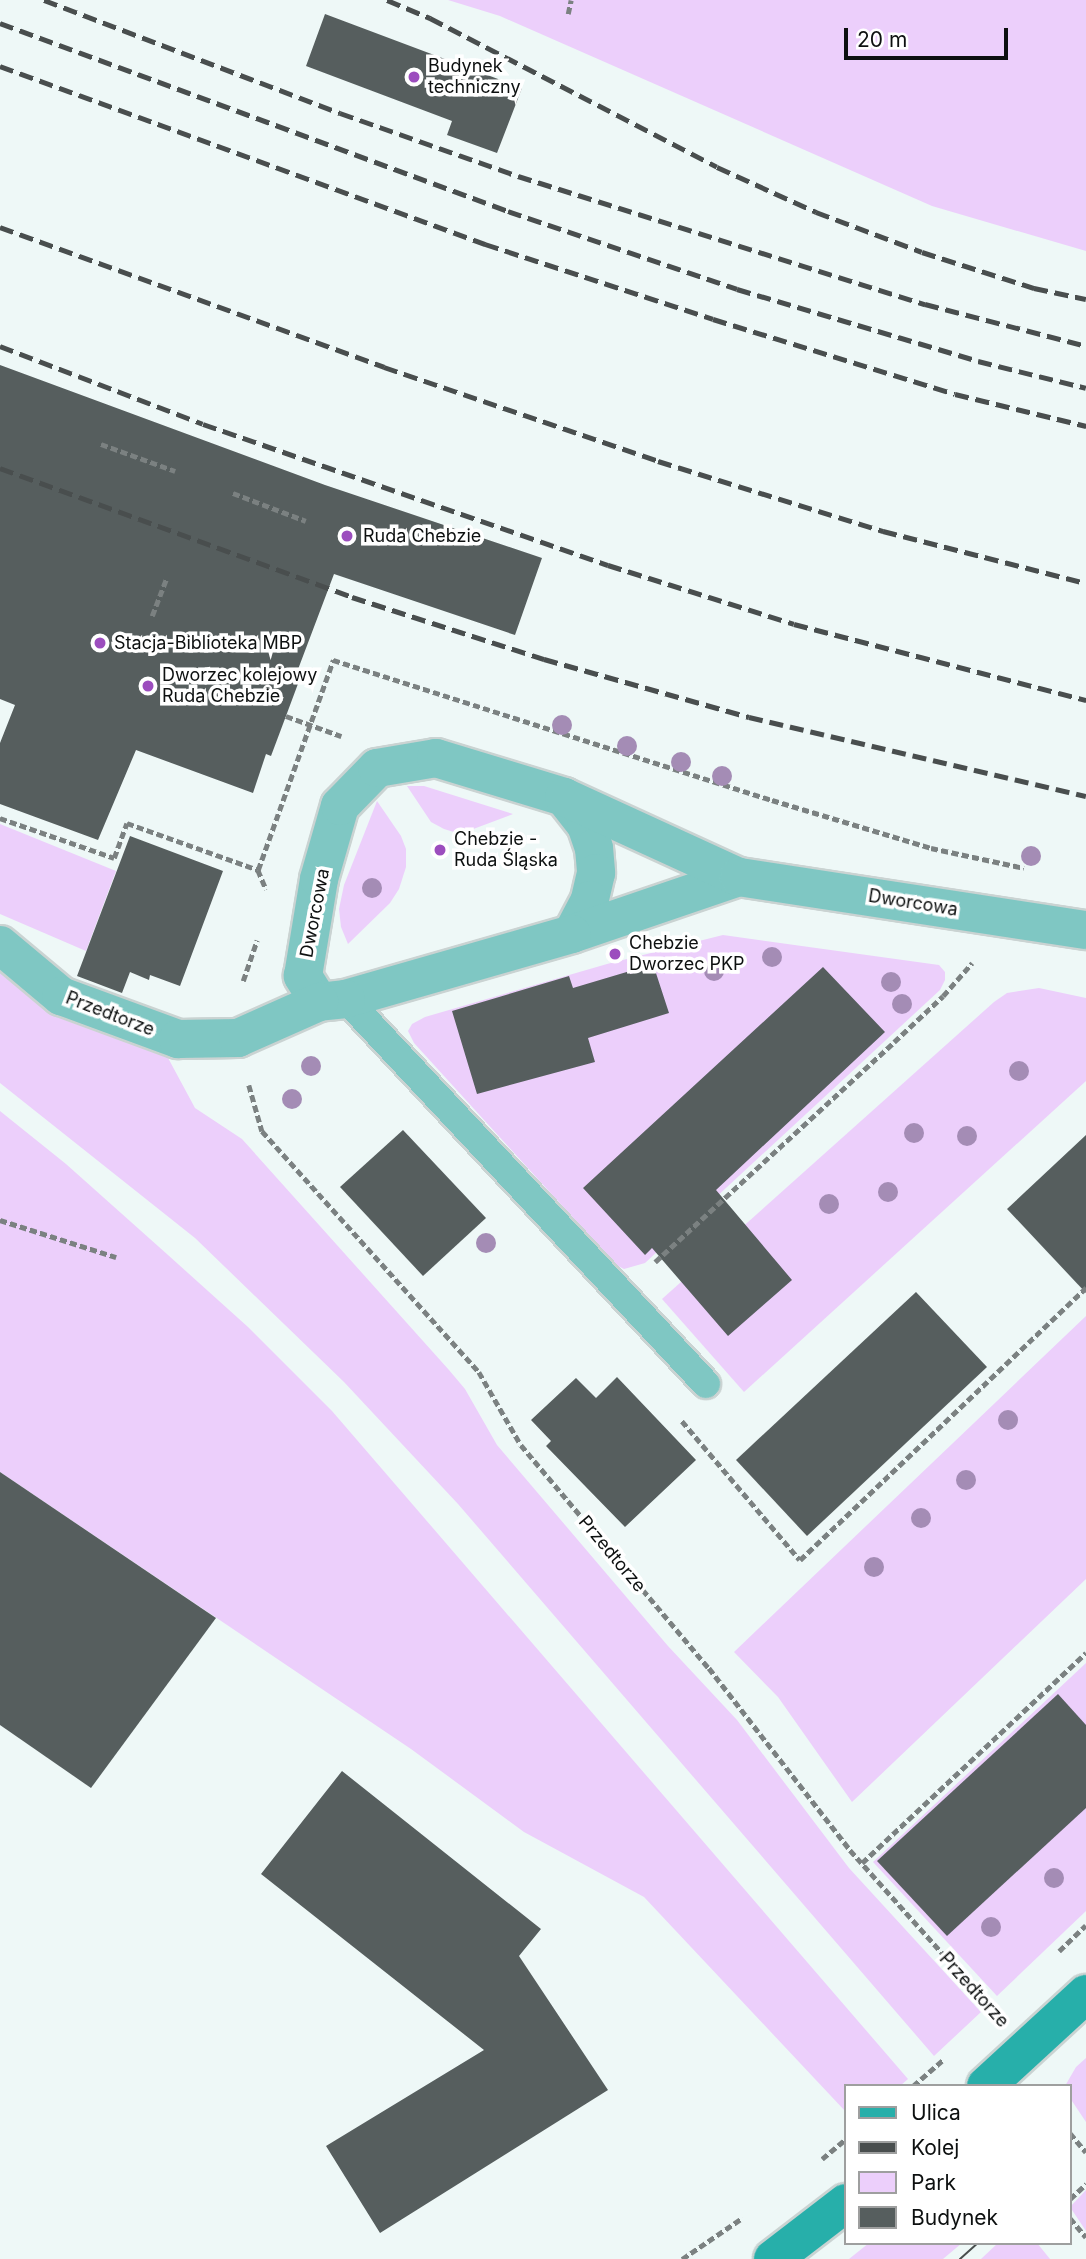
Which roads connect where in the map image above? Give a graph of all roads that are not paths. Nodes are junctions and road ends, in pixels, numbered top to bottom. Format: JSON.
{"nodes":[{"id":1,"x":564,"y":797,"type":"junction"},
{"id":2,"x":739,"y":877,"type":"junction"},
{"id":3,"x":1086,"y":930,"type":"edge"},
{"id":4,"x":572,"y":934,"type":"junction"},
{"id":5,"x":0,"y":945,"type":"edge"},
{"id":6,"x":332,"y":1000,"type":"junction"},
{"id":7,"x":706,"y":1384,"type":"road end"},
{"id":8,"x":1086,"y":1994,"type":"edge"},
{"id":9,"x":988,"y":2084,"type":"edge"},
{"id":10,"x":844,"y":2205,"type":"edge"},
{"id":11,"x":774,"y":2259,"type":"edge"}],
"edges":[{"from":1,"to":2,"type":"street","name":"Dworcowa"},
{"from":1,"to":4,"type":"street"},
{"from":1,"to":6,"type":"street","name":"Dworcowa"},
{"from":2,"to":3,"type":"street","name":"Dworcowa"},
{"from":2,"to":4,"type":"street","name":"Dworcowa"},
{"from":4,"to":6,"type":"street","name":"Dworcowa"},
{"from":5,"to":6,"type":"street","name":"Przedtorze"},
{"from":6,"to":7,"type":"lane"},
{"from":8,"to":9,"type":"main road"},
{"from":10,"to":11,"type":"main road"}]}
